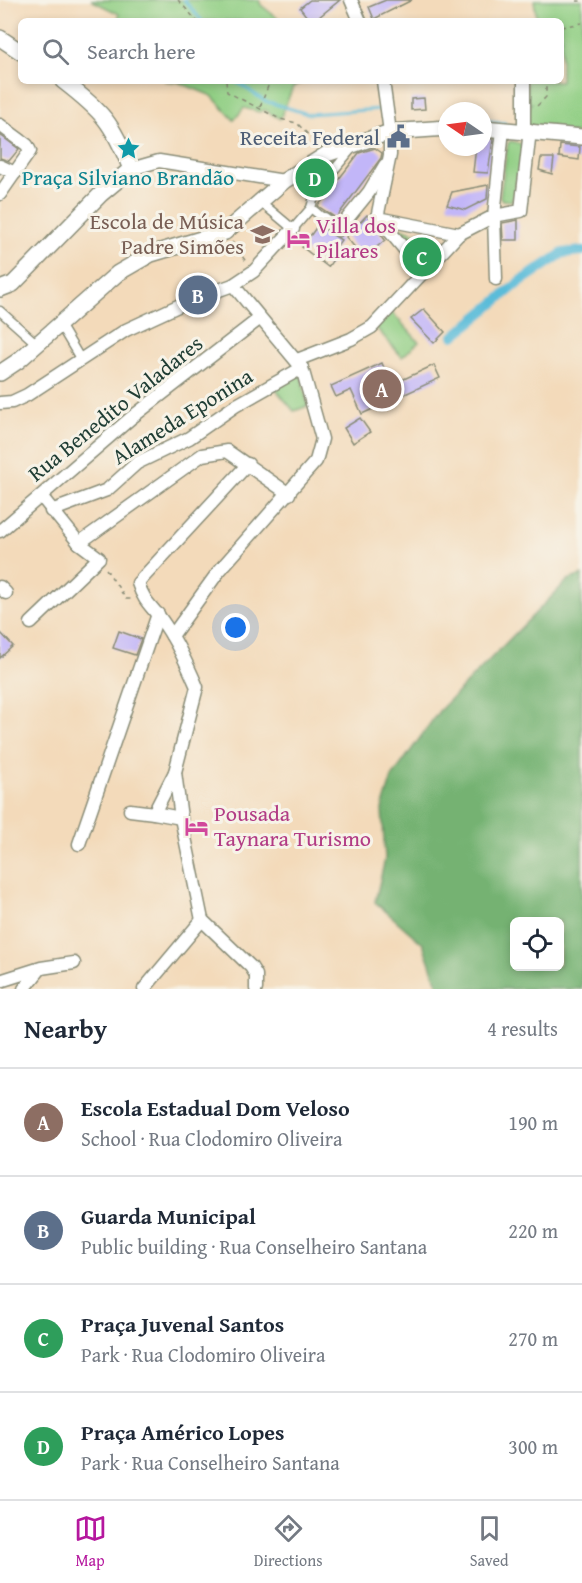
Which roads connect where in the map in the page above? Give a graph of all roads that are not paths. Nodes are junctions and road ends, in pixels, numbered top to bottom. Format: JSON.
{"nodes":[{"id":1,"x":351,"y":0,"type":"edge"},
{"id":2,"x":359,"y":18,"type":"edge"},
{"id":3,"x":0,"y":38,"type":"edge"},
{"id":4,"x":18,"y":50,"type":"edge"},
{"id":5,"x":67,"y":84,"type":"edge"},
{"id":6,"x":383,"y":84,"type":"edge"},
{"id":7,"x":524,"y":84,"type":"edge"},
{"id":8,"x":0,"y":125,"type":"edge"},
{"id":9,"x":492,"y":128,"type":"edge"},
{"id":10,"x":438,"y":129,"type":"edge"},
{"id":11,"x":503,"y":129,"type":"junction"},
{"id":12,"x":527,"y":130,"type":"junction"},
{"id":13,"x":390,"y":132,"type":"junction"},
{"id":14,"x":582,"y":137,"type":"edge"},
{"id":15,"x":362,"y":143,"type":"junction"},
{"id":16,"x":390,"y":155,"type":"junction"},
{"id":17,"x":0,"y":166,"type":"edge"},
{"id":18,"x":131,"y":169,"type":"junction"},
{"id":19,"x":15,"y":173,"type":"junction"},
{"id":20,"x":284,"y":181,"type":"junction"},
{"id":21,"x":369,"y":192,"type":"junction"},
{"id":22,"x":315,"y":193,"type":"junction"},
{"id":23,"x":0,"y":194,"type":"edge"},
{"id":24,"x":262,"y":203,"type":"junction"},
{"id":25,"x":311,"y":208,"type":"junction"},
{"id":26,"x":494,"y":216,"type":"junction"},
{"id":27,"x":377,"y":218,"type":"junction"},
{"id":28,"x":324,"y":219,"type":"joint"},
{"id":29,"x":293,"y":229,"type":"junction"},
{"id":30,"x":459,"y":234,"type":"junction"},
{"id":31,"x":424,"y":273,"type":"junction"},
{"id":32,"x":496,"y":279,"type":"dead end"},
{"id":33,"x":234,"y":285,"type":"junction"},
{"id":34,"x":0,"y":289,"type":"edge"},
{"id":35,"x":0,"y":311,"type":"edge"},
{"id":36,"x":259,"y":319,"type":"junction"},
{"id":37,"x":59,"y":323,"type":"junction"},
{"id":38,"x":37,"y":344,"type":"junction"},
{"id":39,"x":81,"y":360,"type":"junction"},
{"id":40,"x":299,"y":364,"type":"junction"},
{"id":41,"x":0,"y":373,"type":"edge"},
{"id":42,"x":0,"y":403,"type":"edge"},
{"id":43,"x":248,"y":464,"type":"junction"},
{"id":44,"x":289,"y":494,"type":"junction"},
{"id":45,"x":41,"y":496,"type":"junction"},
{"id":46,"x":51,"y":511,"type":"junction"},
{"id":47,"x":0,"y":531,"type":"edge"},
{"id":48,"x":79,"y":543,"type":"junction"},
{"id":49,"x":158,"y":614,"type":"junction"},
{"id":50,"x":31,"y":623,"type":"dead end"},
{"id":51,"x":172,"y":636,"type":"junction"},
{"id":52,"x":175,"y":772,"type":"junction"},
{"id":53,"x":130,"y":810,"type":"dead end"},
{"id":54,"x":154,"y":813,"type":"junction"},
{"id":55,"x":180,"y":819,"type":"junction"},
{"id":56,"x":79,"y":844,"type":"dead end"},
{"id":57,"x":202,"y":920,"type":"junction"},
{"id":58,"x":74,"y":963,"type":"dead end"},
{"id":59,"x":41,"y":968,"type":"junction"},
{"id":60,"x":0,"y":981,"type":"edge"},
{"id":61,"x":257,"y":988,"type":"edge"},
{"id":62,"x":24,"y":989,"type":"edge"},
{"id":63,"x":144,"y":989,"type":"edge"}],
"edges":[{"from":1,"to":2,"type":"street"},
{"from":3,"to":4,"type":"street"},
{"from":5,"to":18,"type":"street"},
{"from":6,"to":13,"type":"street"},
{"from":7,"to":12,"type":"street"},
{"from":8,"to":19,"type":"street"},
{"from":9,"to":11,"type":"street"},
{"from":10,"to":13,"type":"street"},
{"from":11,"to":12,"type":"street"},
{"from":11,"to":26,"type":"street"},
{"from":12,"to":14,"type":"street"},
{"from":12,"to":26,"type":"street"},
{"from":13,"to":15,"type":"street"},
{"from":13,"to":16,"type":"street"},
{"from":15,"to":20,"type":"street"},
{"from":15,"to":22,"type":"street"},
{"from":16,"to":21,"type":"street"},
{"from":16,"to":27,"type":"street"},
{"from":17,"to":19,"type":"street"},
{"from":18,"to":20,"type":"street"},
{"from":18,"to":34,"type":"street"},
{"from":19,"to":23,"type":"street"},
{"from":20,"to":22,"type":"street"},
{"from":20,"to":24,"type":"street"},
{"from":21,"to":27,"type":"street"},
{"from":21,"to":28,"type":"street"},
{"from":22,"to":25,"type":"street"},
{"from":24,"to":29,"type":"street"},
{"from":24,"to":37,"type":"street"},
{"from":25,"to":28,"type":"street"},
{"from":25,"to":29,"type":"street"},
{"from":26,"to":30,"type":"street"},
{"from":26,"to":32,"type":"street"},
{"from":27,"to":30,"type":"street"},
{"from":27,"to":31,"type":"street"},
{"from":29,"to":33,"type":"street"},
{"from":30,"to":31,"type":"street","name":"Alameda Eponina"},
{"from":31,"to":40,"type":"street","name":"Alameda Eponina"},
{"from":33,"to":36,"type":"street"},
{"from":33,"to":39,"type":"street"},
{"from":35,"to":38,"type":"street"},
{"from":36,"to":40,"type":"street"},
{"from":36,"to":45,"type":"street","name":"Rua Benedito Valadares"},
{"from":37,"to":38,"type":"street"},
{"from":37,"to":39,"type":"street"},
{"from":38,"to":41,"type":"street"},
{"from":39,"to":42,"type":"street"},
{"from":40,"to":44,"type":"street"},
{"from":40,"to":46,"type":"street","name":"Alameda Eponina"},
{"from":43,"to":44,"type":"street"},
{"from":43,"to":48,"type":"street"},
{"from":43,"to":49,"type":"street"},
{"from":44,"to":51,"type":"street"},
{"from":45,"to":46,"type":"street"},
{"from":45,"to":47,"type":"street","name":"Rua Benedito Valadares"},
{"from":46,"to":48,"type":"street"},
{"from":48,"to":50,"type":"street"},
{"from":49,"to":51,"type":"street"},
{"from":49,"to":56,"type":"street"},
{"from":51,"to":52,"type":"street"},
{"from":52,"to":54,"type":"street"},
{"from":52,"to":55,"type":"street"},
{"from":53,"to":54,"type":"street"},
{"from":54,"to":55,"type":"street"},
{"from":55,"to":57,"type":"street"},
{"from":57,"to":61,"type":"street"},
{"from":57,"to":63,"type":"street"},
{"from":58,"to":59,"type":"street"},
{"from":59,"to":60,"type":"street"},
{"from":59,"to":62,"type":"street"}]}
